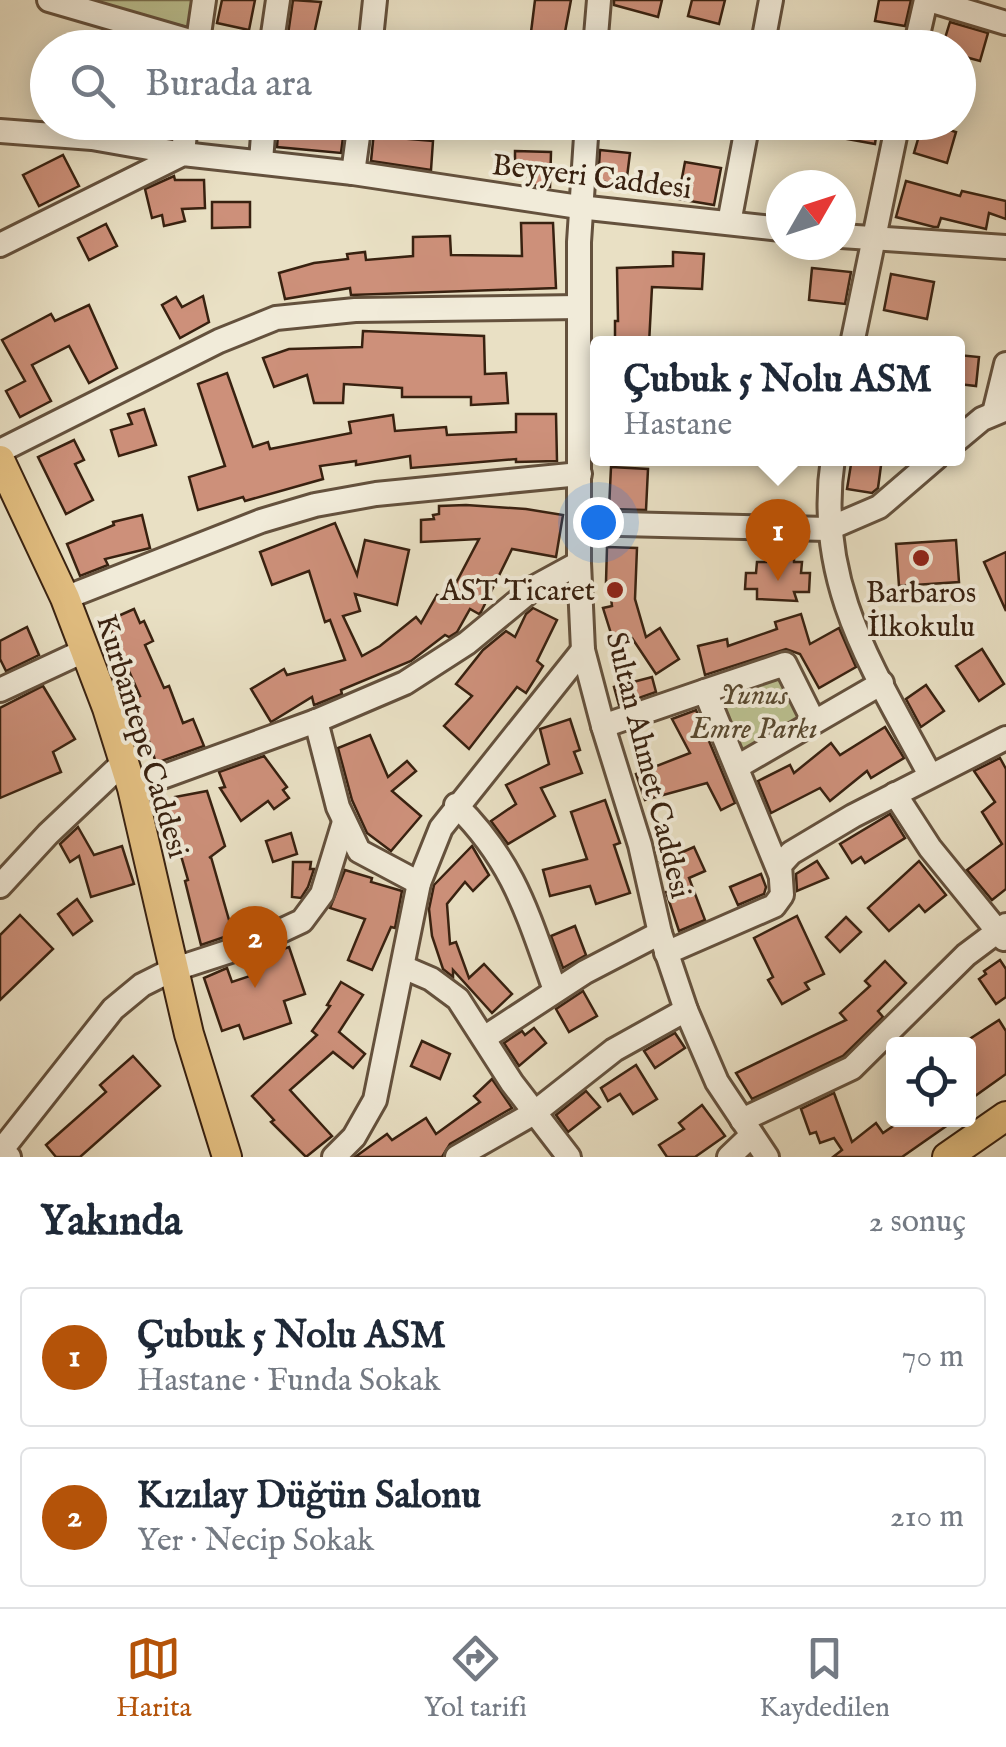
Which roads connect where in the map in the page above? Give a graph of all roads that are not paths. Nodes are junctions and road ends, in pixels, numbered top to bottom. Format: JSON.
{"nodes":[{"id":1,"x":49,"y":0,"type":"edge"},
{"id":2,"x":204,"y":0,"type":"edge"},
{"id":3,"x":278,"y":0,"type":"edge"},
{"id":4,"x":375,"y":0,"type":"edge"},
{"id":5,"x":599,"y":0,"type":"edge"},
{"id":6,"x":771,"y":0,"type":"edge"},
{"id":7,"x":927,"y":0,"type":"edge"},
{"id":8,"x":1006,"y":23,"type":"edge"},
{"id":9,"x":146,"y":30,"type":"edge"},
{"id":10,"x":199,"y":30,"type":"edge"},
{"id":11,"x":274,"y":30,"type":"edge"},
{"id":12,"x":372,"y":30,"type":"edge"},
{"id":13,"x":596,"y":30,"type":"edge"},
{"id":14,"x":765,"y":30,"type":"edge"},
{"id":15,"x":920,"y":30,"type":"edge"},
{"id":16,"x":0,"y":131,"type":"edge"},
{"id":17,"x":30,"y":133,"type":"edge"},
{"id":18,"x":103,"y":140,"type":"edge"},
{"id":19,"x":184,"y":140,"type":"edge"},
{"id":20,"x":262,"y":140,"type":"edge"},
{"id":21,"x":357,"y":140,"type":"edge"},
{"id":22,"x":586,"y":140,"type":"edge"},
{"id":23,"x":745,"y":140,"type":"edge"},
{"id":24,"x":894,"y":140,"type":"edge"},
{"id":25,"x":182,"y":154,"type":"junction"},
{"id":26,"x":260,"y":162,"type":"junction"},
{"id":27,"x":352,"y":173,"type":"junction"},
{"id":28,"x":579,"y":208,"type":"junction"},
{"id":29,"x":729,"y":224,"type":"junction"},
{"id":30,"x":766,"y":228,"type":"edge"},
{"id":31,"x":856,"y":238,"type":"edge"},
{"id":32,"x":872,"y":240,"type":"junction"},
{"id":33,"x":0,"y":245,"type":"edge"},
{"id":34,"x":1006,"y":247,"type":"edge"},
{"id":35,"x":579,"y":308,"type":"junction"},
{"id":36,"x":854,"y":336,"type":"edge"},
{"id":37,"x":1006,"y":364,"type":"edge"},
{"id":38,"x":589,"y":369,"type":"edge"},
{"id":39,"x":1000,"y":411,"type":"edge"},
{"id":40,"x":965,"y":434,"type":"edge"},
{"id":41,"x":0,"y":451,"type":"edge"},
{"id":42,"x":0,"y":460,"type":"edge"},
{"id":43,"x":832,"y":466,"type":"edge"},
{"id":44,"x":927,"y":466,"type":"edge"},
{"id":45,"x":580,"y":474,"type":"junction"},
{"id":46,"x":580,"y":523,"type":"junction"},
{"id":47,"x":828,"y":529,"type":"junction"},
{"id":48,"x":580,"y":563,"type":"junction"},
{"id":49,"x":65,"y":598,"type":"junction"},
{"id":50,"x":86,"y":650,"type":"junction"},
{"id":51,"x":583,"y":650,"type":"junction"},
{"id":52,"x":882,"y":683,"type":"junction"},
{"id":53,"x":0,"y":690,"type":"edge"},
{"id":54,"x":704,"y":691,"type":"junction"},
{"id":55,"x":316,"y":721,"type":"junction"},
{"id":56,"x":814,"y":722,"type":"junction"},
{"id":57,"x":603,"y":726,"type":"junction"},
{"id":58,"x":1006,"y":738,"type":"edge"},
{"id":59,"x":737,"y":768,"type":"junction"},
{"id":60,"x":930,"y":774,"type":"junction"},
{"id":61,"x":128,"y":775,"type":"junction"},
{"id":62,"x":895,"y":794,"type":"junction"},
{"id":63,"x":456,"y":805,"type":"junction"},
{"id":64,"x":344,"y":822,"type":"junction"},
{"id":65,"x":780,"y":874,"type":"junction"},
{"id":66,"x":419,"y":883,"type":"junction"},
{"id":67,"x":0,"y":886,"type":"edge"},
{"id":68,"x":1003,"y":933,"type":"edge"},
{"id":69,"x":663,"y":943,"type":"junction"},
{"id":70,"x":403,"y":967,"type":"junction"},
{"id":71,"x":172,"y":970,"type":"junction"},
{"id":72,"x":555,"y":990,"type":"junction"},
{"id":73,"x":686,"y":1010,"type":"junction"},
{"id":74,"x":484,"y":1038,"type":"junction"},
{"id":75,"x":534,"y":1113,"type":"junction"},
{"id":76,"x":1006,"y":1116,"type":"edge"},
{"id":77,"x":747,"y":1128,"type":"junction"},
{"id":78,"x":1006,"y":1139,"type":"edge"},
{"id":79,"x":342,"y":1154,"type":"edge"},
{"id":80,"x":9,"y":1157,"type":"edge"},
{"id":81,"x":228,"y":1157,"type":"edge"},
{"id":82,"x":457,"y":1157,"type":"edge"},
{"id":83,"x":570,"y":1157,"type":"edge"},
{"id":84,"x":729,"y":1157,"type":"edge"},
{"id":85,"x":767,"y":1157,"type":"edge"},
{"id":86,"x":947,"y":1157,"type":"edge"},
{"id":87,"x":979,"y":1157,"type":"edge"}],
"edges":[{"from":1,"to":9,"type":"street"},
{"from":2,"to":10,"type":"street"},
{"from":3,"to":11,"type":"street"},
{"from":4,"to":12,"type":"street"},
{"from":5,"to":13,"type":"street"},
{"from":6,"to":14,"type":"street"},
{"from":7,"to":8,"type":"street"},
{"from":7,"to":15,"type":"street"},
{"from":16,"to":17,"type":"street","name":"Beyyeri Caddesi"},
{"from":18,"to":25,"type":"street","name":"Beyyeri Caddesi"},
{"from":19,"to":25,"type":"street"},
{"from":20,"to":26,"type":"street"},
{"from":21,"to":27,"type":"street"},
{"from":22,"to":28,"type":"street","name":"Sultan Ahmet Caddesi"},
{"from":23,"to":29,"type":"street"},
{"from":24,"to":32,"type":"street"},
{"from":25,"to":26,"type":"street","name":"Beyyeri Caddesi"},
{"from":25,"to":33,"type":"street"},
{"from":26,"to":27,"type":"street","name":"Beyyeri Caddesi"},
{"from":27,"to":28,"type":"street","name":"Beyyeri Caddesi"},
{"from":28,"to":29,"type":"street","name":"Beyyeri Caddesi"},
{"from":28,"to":35,"type":"street","name":"Sultan Ahmet Caddesi"},
{"from":29,"to":30,"type":"street","name":"Beyyeri Caddesi"},
{"from":31,"to":32,"type":"street"},
{"from":32,"to":34,"type":"street"},
{"from":32,"to":36,"type":"street"},
{"from":35,"to":38,"type":"street","name":"Sultan Ahmet Caddesi"},
{"from":35,"to":41,"type":"street"},
{"from":37,"to":39,"type":"street"},
{"from":38,"to":45,"type":"street","name":"Sultan Ahmet Caddesi"},
{"from":39,"to":40,"type":"street"},
{"from":42,"to":49,"type":"main road","name":"Kurbantepe Caddesi"},
{"from":43,"to":47,"type":"street"},
{"from":44,"to":47,"type":"street"},
{"from":45,"to":46,"type":"street","name":"Sultan Ahmet Caddesi"},
{"from":45,"to":49,"type":"street"},
{"from":46,"to":47,"type":"street"},
{"from":46,"to":48,"type":"street","name":"Sultan Ahmet Caddesi"},
{"from":47,"to":52,"type":"street"},
{"from":48,"to":51,"type":"street","name":"Sultan Ahmet Caddesi"},
{"from":48,"to":55,"type":"street"},
{"from":49,"to":50,"type":"main road","name":"Kurbantepe Caddesi"},
{"from":50,"to":53,"type":"street"},
{"from":50,"to":61,"type":"main road","name":"Kurbantepe Caddesi"},
{"from":51,"to":57,"type":"street","name":"Sultan Ahmet Caddesi"},
{"from":51,"to":63,"type":"street"},
{"from":52,"to":56,"type":"street"},
{"from":52,"to":60,"type":"street"},
{"from":54,"to":56,"type":"street"},
{"from":54,"to":57,"type":"street"},
{"from":54,"to":59,"type":"street"},
{"from":55,"to":61,"type":"street"},
{"from":55,"to":64,"type":"street"},
{"from":56,"to":59,"type":"street"},
{"from":57,"to":69,"type":"street","name":"Sultan Ahmet Caddesi"},
{"from":58,"to":60,"type":"street"},
{"from":59,"to":65,"type":"street"},
{"from":60,"to":62,"type":"street"},
{"from":61,"to":67,"type":"street"},
{"from":61,"to":71,"type":"main road","name":"Kurbantepe Caddesi"},
{"from":62,"to":65,"type":"street"},
{"from":62,"to":68,"type":"street"},
{"from":63,"to":66,"type":"street"},
{"from":63,"to":72,"type":"street"},
{"from":64,"to":66,"type":"street"},
{"from":64,"to":71,"type":"street"},
{"from":65,"to":69,"type":"street"},
{"from":66,"to":70,"type":"street"},
{"from":68,"to":77,"type":"street"},
{"from":69,"to":72,"type":"street"},
{"from":69,"to":73,"type":"street","name":"Sultan Ahmet Caddesi"},
{"from":70,"to":74,"type":"street"},
{"from":70,"to":79,"type":"street"},
{"from":71,"to":80,"type":"street"},
{"from":71,"to":81,"type":"main road","name":"Kurbantepe Caddesi"},
{"from":72,"to":74,"type":"street"},
{"from":73,"to":75,"type":"street"},
{"from":73,"to":77,"type":"street","name":"Sultan Ahmet Caddesi"},
{"from":74,"to":75,"type":"street"},
{"from":75,"to":82,"type":"street"},
{"from":75,"to":83,"type":"street"},
{"from":76,"to":86,"type":"main road"},
{"from":77,"to":84,"type":"street"},
{"from":77,"to":85,"type":"street","name":"Sultan Ahmet Caddesi"},
{"from":78,"to":87,"type":"main road"}]}
